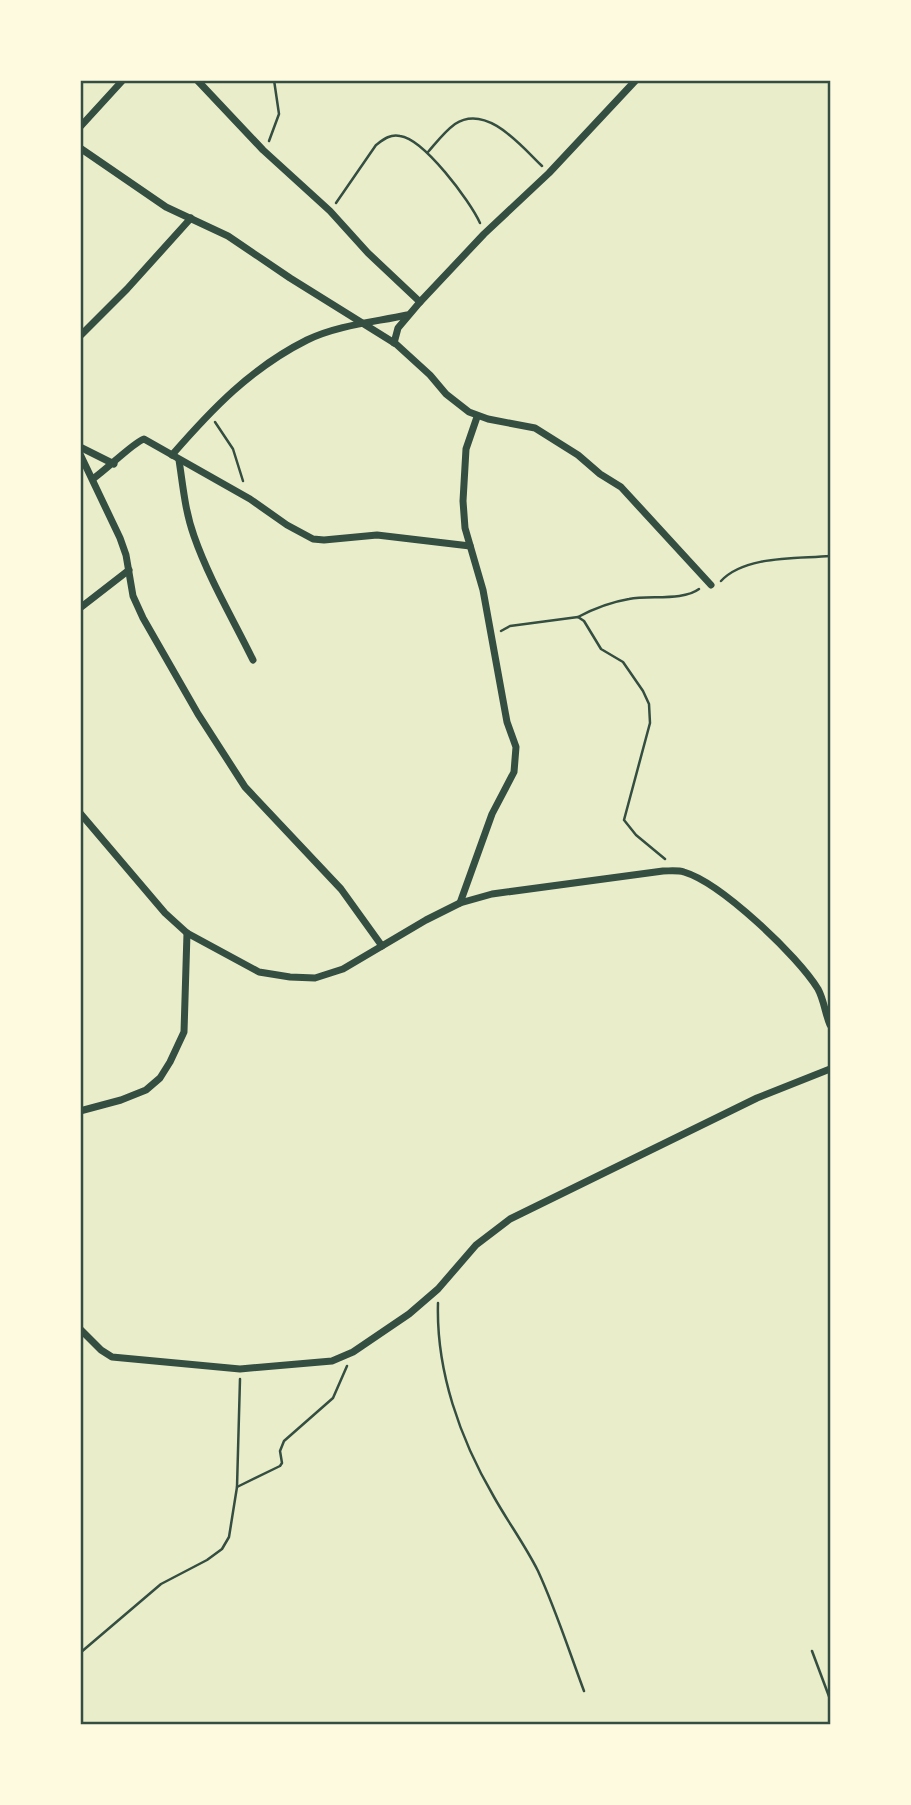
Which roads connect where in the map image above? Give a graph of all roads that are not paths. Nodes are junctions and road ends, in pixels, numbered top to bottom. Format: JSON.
{"nodes":[{"id":1,"x":123,"y":80,"type":"edge"},
{"id":2,"x":197,"y":80,"type":"edge"},
{"id":3,"x":636,"y":80,"type":"edge"},
{"id":4,"x":80,"y":127,"type":"edge"},
{"id":5,"x":80,"y":148,"type":"edge"},
{"id":6,"x":191,"y":218,"type":"junction"},
{"id":7,"x":419,"y":302,"type":"junction"},
{"id":8,"x":408,"y":315,"type":"junction"},
{"id":9,"x":364,"y":324,"type":"junction"},
{"id":10,"x":80,"y":336,"type":"edge"},
{"id":11,"x":394,"y":343,"type":"junction"},
{"id":12,"x":477,"y":417,"type":"junction"},
{"id":13,"x":80,"y":447,"type":"edge"},
{"id":14,"x":80,"y":454,"type":"edge"},
{"id":15,"x":172,"y":455,"type":"junction"},
{"id":16,"x":179,"y":460,"type":"junction"},
{"id":17,"x":114,"y":464,"type":"junction"},
{"id":18,"x":94,"y":478,"type":"junction"},
{"id":19,"x":470,"y":546,"type":"junction"},
{"id":20,"x":129,"y":570,"type":"junction"},
{"id":21,"x":711,"y":585,"type":"dead end"},
{"id":22,"x":80,"y":608,"type":"edge"},
{"id":23,"x":253,"y":660,"type":"dead end"},
{"id":24,"x":80,"y":813,"type":"edge"},
{"id":25,"x":460,"y":903,"type":"junction"},
{"id":26,"x":187,"y":933,"type":"junction"},
{"id":27,"x":382,"y":946,"type":"junction"},
{"id":28,"x":831,"y":1025,"type":"edge"},
{"id":29,"x":831,"y":1069,"type":"edge"},
{"id":30,"x":80,"y":1111,"type":"edge"},
{"id":31,"x":80,"y":1329,"type":"edge"}],
"edges":[{"from":1,"to":4,"type":"street"},
{"from":2,"to":7,"type":"street"},
{"from":3,"to":7,"type":"street"},
{"from":5,"to":6,"type":"street"},
{"from":6,"to":9,"type":"street"},
{"from":6,"to":10,"type":"street"},
{"from":7,"to":8,"type":"street"},
{"from":8,"to":9,"type":"street"},
{"from":8,"to":11,"type":"street"},
{"from":9,"to":11,"type":"street"},
{"from":9,"to":15,"type":"street"},
{"from":11,"to":12,"type":"street"},
{"from":12,"to":19,"type":"street"},
{"from":12,"to":21,"type":"street"},
{"from":13,"to":17,"type":"street"},
{"from":14,"to":18,"type":"street"},
{"from":15,"to":16,"type":"street"},
{"from":15,"to":17,"type":"street"},
{"from":16,"to":19,"type":"street"},
{"from":16,"to":23,"type":"street"},
{"from":17,"to":18,"type":"street"},
{"from":18,"to":20,"type":"street"},
{"from":19,"to":25,"type":"street"},
{"from":20,"to":22,"type":"street"},
{"from":20,"to":27,"type":"street"},
{"from":24,"to":26,"type":"street"},
{"from":25,"to":27,"type":"street"},
{"from":25,"to":28,"type":"street"},
{"from":26,"to":27,"type":"street"},
{"from":26,"to":30,"type":"street"},
{"from":29,"to":31,"type":"street"}]}
